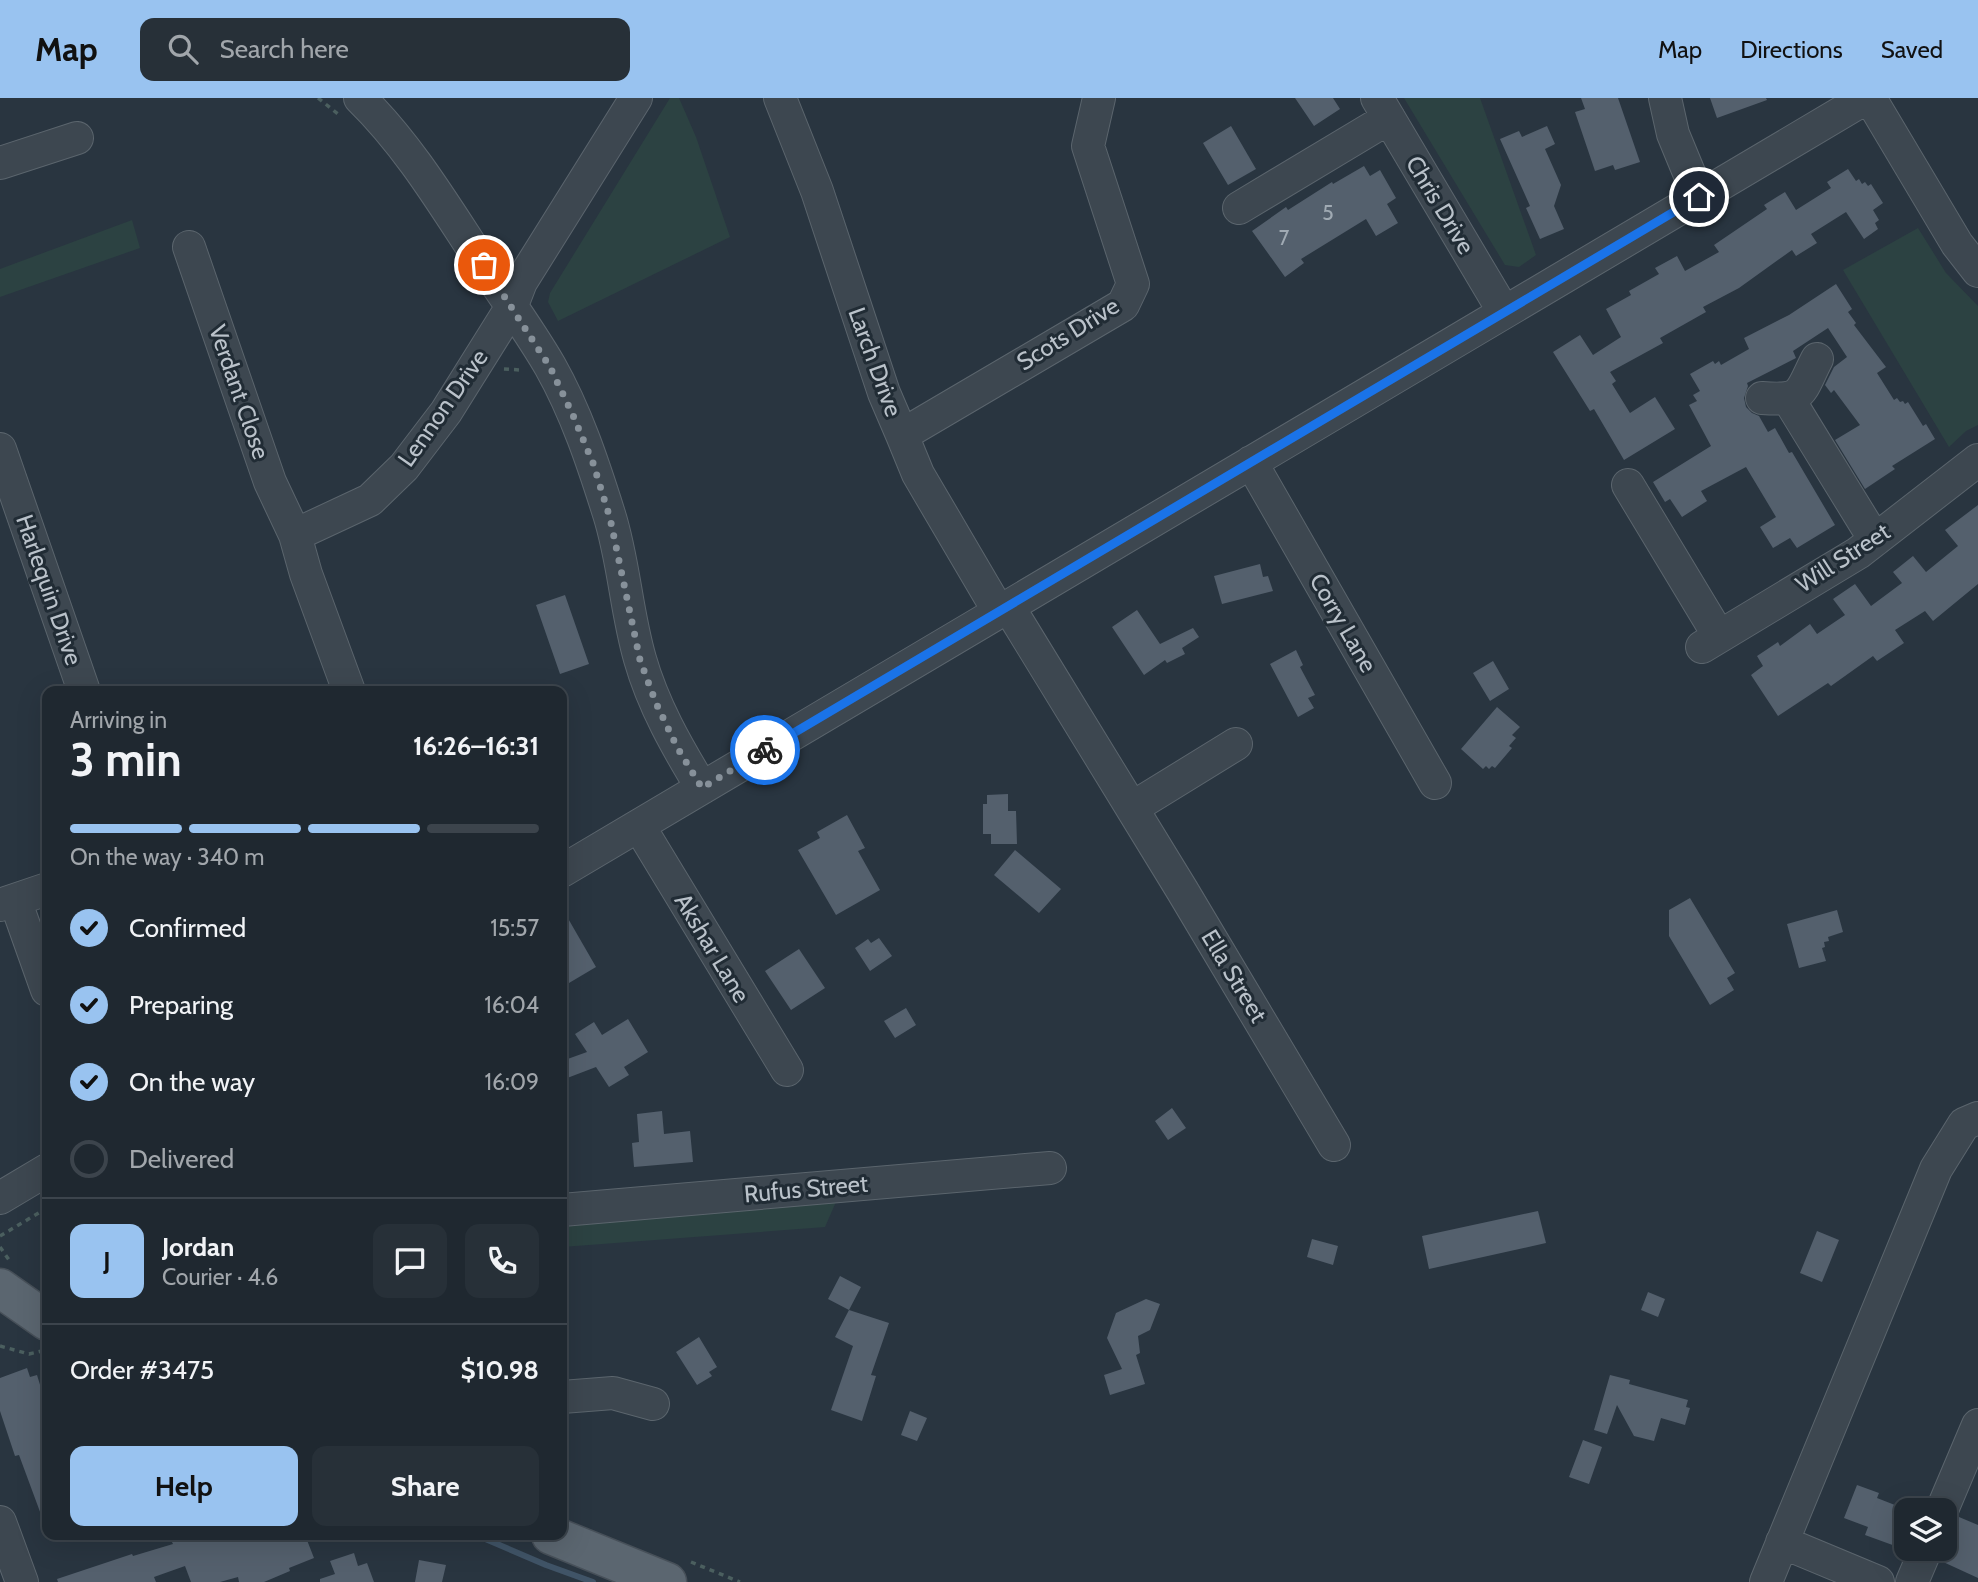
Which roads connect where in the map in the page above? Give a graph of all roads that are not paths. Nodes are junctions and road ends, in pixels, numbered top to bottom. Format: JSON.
{"nodes":[{"id":1,"x":636,"y":98,"type":"edge"},
{"id":2,"x":780,"y":98,"type":"edge"},
{"id":3,"x":1099,"y":98,"type":"edge"},
{"id":4,"x":1665,"y":98,"type":"edge"},
{"id":5,"x":1868,"y":98,"type":"edge"},
{"id":6,"x":349,"y":106,"type":"edge"},
{"id":7,"x":1383,"y":108,"type":"edge"},
{"id":8,"x":77,"y":138,"type":"dead end"},
{"id":9,"x":0,"y":163,"type":"edge"},
{"id":10,"x":1699,"y":197,"type":"junction"},
{"id":11,"x":1239,"y":208,"type":"dead end"},
{"id":12,"x":189,"y":247,"type":"dead end"},
{"id":13,"x":1978,"y":271,"type":"edge"},
{"id":14,"x":511,"y":308,"type":"junction"},
{"id":15,"x":1504,"y":312,"type":"junction"},
{"id":16,"x":1817,"y":359,"type":"dead end"},
{"id":17,"x":902,"y":435,"type":"junction"},
{"id":18,"x":0,"y":449,"type":"edge"},
{"id":19,"x":1978,"y":460,"type":"edge"},
{"id":20,"x":1251,"y":462,"type":"junction"},
{"id":21,"x":1628,"y":485,"type":"dead end"},
{"id":22,"x":13,"y":528,"type":"edge"},
{"id":23,"x":295,"y":535,"type":"junction"},
{"id":24,"x":1875,"y":540,"type":"junction"},
{"id":25,"x":1003,"y":609,"type":"junction"},
{"id":26,"x":82,"y":686,"type":"edge"},
{"id":27,"x":347,"y":686,"type":"edge"},
{"id":28,"x":1236,"y":744,"type":"dead end"},
{"id":29,"x":1435,"y":783,"type":"dead end"},
{"id":30,"x":702,"y":788,"type":"junction"},
{"id":31,"x":1132,"y":808,"type":"junction"},
{"id":32,"x":639,"y":825,"type":"junction"},
{"id":33,"x":567,"y":868,"type":"edge"},
{"id":34,"x":42,"y":891,"type":"edge"},
{"id":35,"x":7,"y":902,"type":"edge"},
{"id":36,"x":42,"y":979,"type":"edge"},
{"id":37,"x":787,"y":1070,"type":"dead end"},
{"id":38,"x":1978,"y":1118,"type":"edge"},
{"id":39,"x":1334,"y":1145,"type":"dead end"},
{"id":40,"x":1051,"y":1168,"type":"dead end"},
{"id":41,"x":42,"y":1173,"type":"edge"},
{"id":42,"x":0,"y":1198,"type":"edge"},
{"id":43,"x":567,"y":1210,"type":"edge"},
{"id":44,"x":0,"y":1288,"type":"edge"},
{"id":45,"x":42,"y":1317,"type":"edge"},
{"id":46,"x":0,"y":1318,"type":"edge"},
{"id":47,"x":42,"y":1331,"type":"edge"},
{"id":48,"x":567,"y":1397,"type":"edge"},
{"id":49,"x":653,"y":1404,"type":"dead end"},
{"id":50,"x":1978,"y":1425,"type":"edge"},
{"id":51,"x":1947,"y":1498,"type":"edge"},
{"id":52,"x":0,"y":1522,"type":"edge"},
{"id":53,"x":567,"y":1540,"type":"edge"},
{"id":54,"x":1782,"y":1542,"type":"junction"},
{"id":55,"x":1921,"y":1561,"type":"edge"},
{"id":56,"x":679,"y":1572,"type":"edge"},
{"id":57,"x":22,"y":1582,"type":"edge"},
{"id":58,"x":1766,"y":1582,"type":"edge"},
{"id":59,"x":1878,"y":1582,"type":"edge"},
{"id":60,"x":1912,"y":1582,"type":"edge"}],
"edges":[{"from":1,"to":14,"type":"street","name":"Lennon Drive"},
{"from":2,"to":17,"type":"street","name":"Larch Drive"},
{"from":3,"to":17,"type":"street","name":"Scots Drive"},
{"from":4,"to":10,"type":"street"},
{"from":5,"to":10,"type":"street"},
{"from":5,"to":13,"type":"street"},
{"from":6,"to":14,"type":"street"},
{"from":7,"to":11,"type":"street"},
{"from":7,"to":15,"type":"street","name":"Chris Drive"},
{"from":8,"to":9,"type":"street"},
{"from":10,"to":15,"type":"street"},
{"from":12,"to":23,"type":"street","name":"Verdant Close"},
{"from":14,"to":23,"type":"street","name":"Lennon Drive"},
{"from":14,"to":30,"type":"street"},
{"from":15,"to":20,"type":"street"},
{"from":16,"to":24,"type":"street"},
{"from":17,"to":25,"type":"street","name":"Larch Drive"},
{"from":18,"to":22,"type":"street","name":"Harlequin Drive"},
{"from":19,"to":24,"type":"street","name":"Will Street"},
{"from":20,"to":25,"type":"street"},
{"from":20,"to":29,"type":"street","name":"Corry Lane"},
{"from":21,"to":24,"type":"street","name":"Will Street"},
{"from":22,"to":26,"type":"street","name":"Harlequin Drive"},
{"from":23,"to":27,"type":"street"},
{"from":25,"to":30,"type":"street"},
{"from":25,"to":31,"type":"street","name":"Ella Street"},
{"from":28,"to":31,"type":"street"},
{"from":30,"to":32,"type":"street"},
{"from":31,"to":39,"type":"street","name":"Ella Street"},
{"from":32,"to":33,"type":"street"},
{"from":32,"to":37,"type":"street","name":"Akshar Lane"},
{"from":34,"to":35,"type":"street"},
{"from":35,"to":36,"type":"street"},
{"from":38,"to":54,"type":"street"},
{"from":40,"to":43,"type":"street","name":"Rufus Street"},
{"from":41,"to":42,"type":"street"},
{"from":44,"to":45,"type":"main road"},
{"from":46,"to":47,"type":"main road"},
{"from":48,"to":49,"type":"street"},
{"from":50,"to":51,"type":"street"},
{"from":52,"to":57,"type":"street"},
{"from":53,"to":56,"type":"main road"},
{"from":54,"to":58,"type":"street"},
{"from":54,"to":59,"type":"street"},
{"from":55,"to":60,"type":"street"}]}
